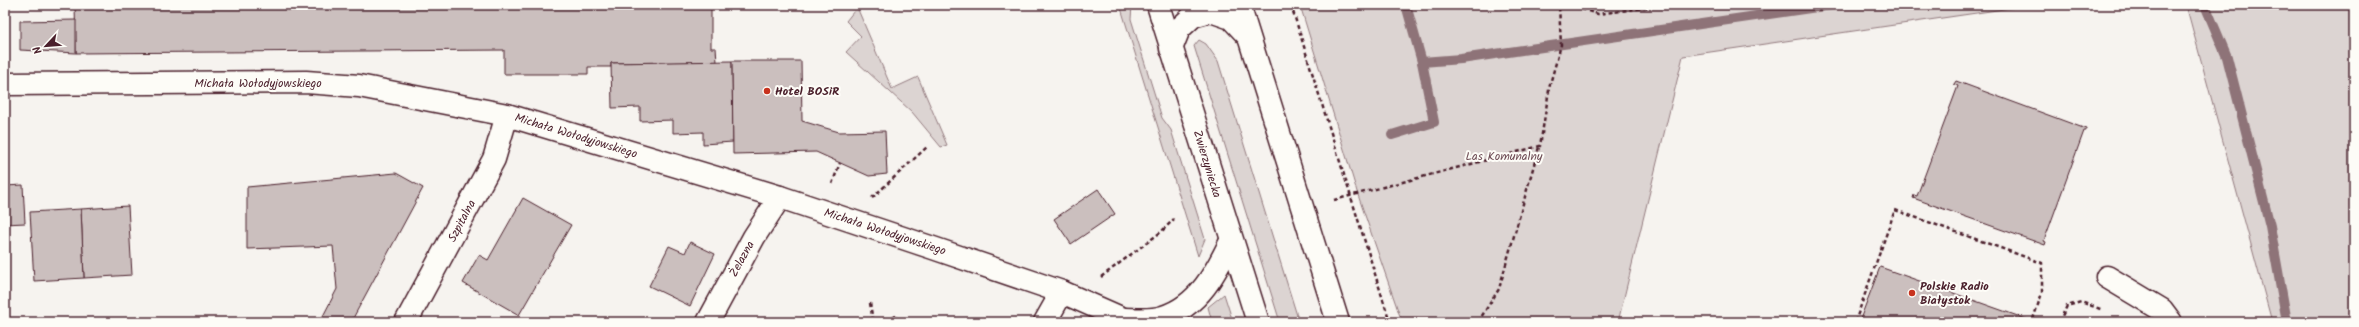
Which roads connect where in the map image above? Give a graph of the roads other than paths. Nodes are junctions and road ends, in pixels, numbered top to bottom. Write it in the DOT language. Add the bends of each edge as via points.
graph roads {
  1 [pos="1158,5"];
  2 [pos="1239,5"];
  3 [pos="1249,37"];
  4 [pos="1172,49"];
  5 [pos="5,84"];
  6 [pos="507,115"];
  7 [pos="780,197"];
  8 [pos="1231,241"];
  9 [pos="2106,278"];
  10 [pos="1062,292"];
  11 [pos="1126,320"];
  12 [pos="406,322"];
  13 [pos="708,322"];
  14 [pos="1044,322"];
  15 [pos="1258,322"];
  16 [pos="1338,322"];
  17 [pos="2171,322"];
  1 -- 4 [label="street, Zwierzyniecka"];
  2 -- 3 [label="street"];
  3 -- 4 [label="street" via="1231,18 1211,11 1193,16 1179,29"];
  3 -- 16 [label="street"];
  4 -- 8 [label="street, Zwierzyniecka"];
  5 -- 6 [label="street, Michała Wołodyjowskiego" via="306,82 359,86"];
  6 -- 7 [label="street, Michała Wołodyjowskiego"];
  6 -- 12 [label="street, Szpitalna" via="494,159"];
  7 -- 10 [label="street, Michała Wołodyjowskiego"];
  7 -- 13 [label="street, Żelazna" via="754,237"];
  8 -- 11 [label="street, Michała Wołodyjowskiego" via="1216,272 1197,296 1183,308 1162,318"];
  8 -- 15 [label="street, Zwierzyniecka"];
  9 -- 17 [label="street" via="2162,310"];
  10 -- 11 [label="street, Michała Wołodyjowskiego"];
  10 -- 14 [label="street"];
}
